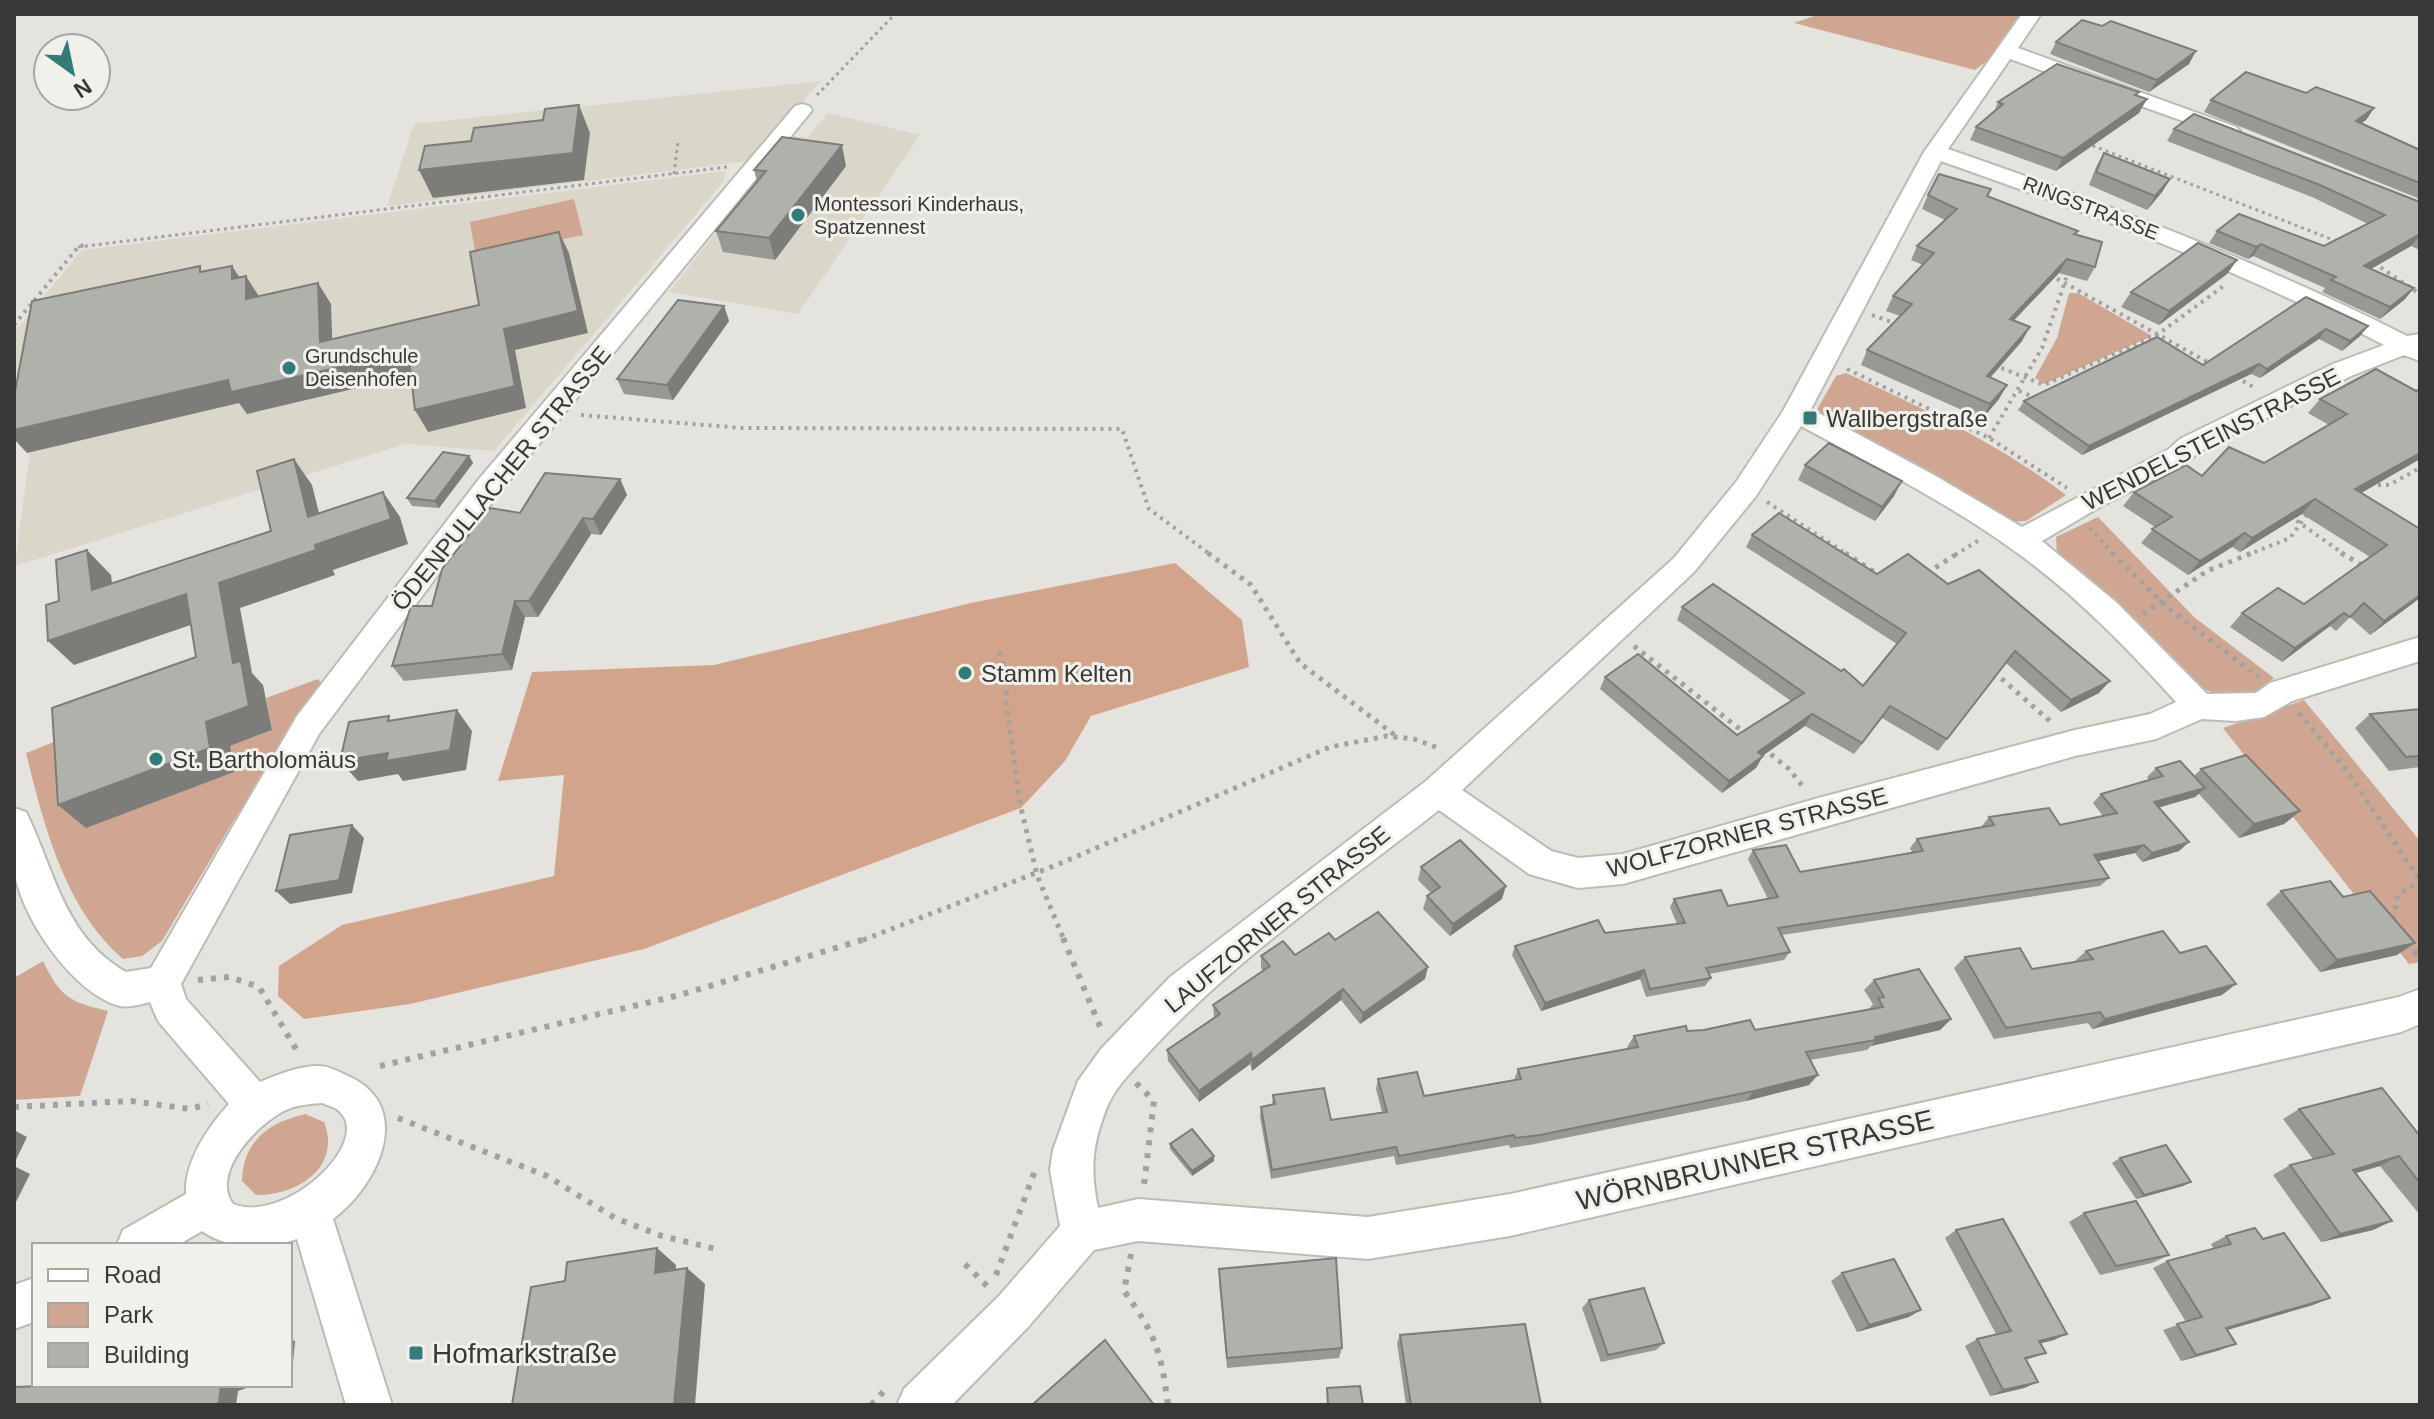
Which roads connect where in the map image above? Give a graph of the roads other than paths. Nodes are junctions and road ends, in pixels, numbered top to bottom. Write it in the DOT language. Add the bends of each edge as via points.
graph roads {
  1 [pos="2032,14"];
  2 [pos="2005,50"];
  3 [pos="802,110"];
  4 [pos="2245,138"];
  5 [pos="1935,152"];
  6 [pos="2415,346"];
  7 [pos="1796,412"];
  8 [pos="2010,534"];
  9 [pos="2420,649"];
  10 [pos="2199,706"];
  11 [pos="1438,791"];
  12 [pos="14,822"];
  13 [pos="162,983"];
  14 [pos="2420,1006"];
  15 [pos="256,1106"];
  16 [pos="209,1204"];
  17 [pos="310,1213"];
  18 [pos="1082,1232"];
  19 [pos="141,1243"];
  20 [pos="906,1394"];
  21 [pos="369,1405"];
  1 -- 2 [label="street, LAUFZORNER STRASSE"];
  2 -- 4 [label="street"];
  2 -- 5 [label="street, LAUFZORNER STRASSE"];
  3 -- 13 [label="street, ÖDENPULLACHER STRASSE" via="489,486 308,725"];
  5 -- 6 [label="street, RINGSTRASSE" via="2102,209"];
  5 -- 7 [label="street, LAUFZORNER STRASSE"];
  6 -- 8 [label="street, WENDELSTEINSTRASSE" via="2279,401 2088,501"];
  7 -- 8 [label="street"];
  7 -- 11 [label="street, LAUFZORNER STRASSE" via="1746,489 1684,565"];
  8 -- 10 [label="street" via="2125,625"];
  9 -- 10 [label="street, WOLFZORNER STRASSE" via="2281,692 2264,704"];
  10 -- 11 [label="street, WOLFZORNER STRASSE" via="2156,726 2075,743 1623,869 1578,873 1541,863"];
  11 -- 18 [label="street, LAUFZORNER STRASSE" via="1183,989 1115,1062 1092,1094 1073,1150 1070,1170"];
  12 -- 13 [label="street" via="37,883 82,964 123,990"];
  13 -- 15 [label="street" via="171,1009"];
  14 -- 18 [label="street, WÖRNBRUNNER STRASSE" via="1510,1215 1368,1238 1138,1220"];
  15 -- 16 [label="street" via="236,1123 215,1154 206,1186"];
  15 -- 17 [label="street" via="302,1085 323,1084 342,1088 365,1114 364,1143 350,1176"];
  16 -- 17 [label="street" via="231,1226 248,1230 268,1229"];
  16 -- 19 [label="street"];
  17 -- 21 [label="street"];
  18 -- 20 [label="street" via="1014,1311"];
}
